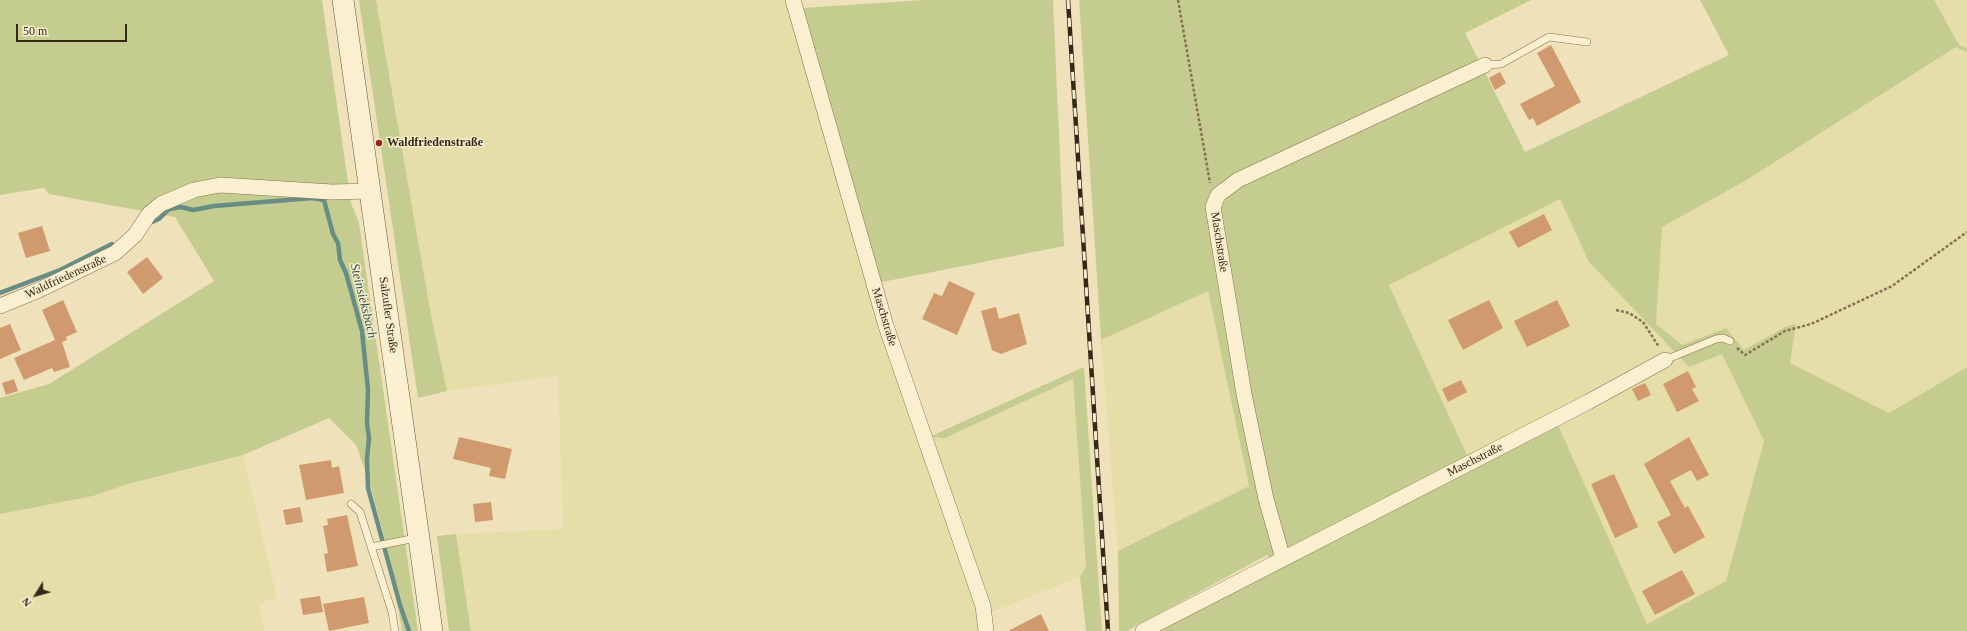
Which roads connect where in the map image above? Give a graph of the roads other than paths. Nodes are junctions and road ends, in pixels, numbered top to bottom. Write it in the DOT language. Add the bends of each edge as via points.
graph roads {
  1 [pos="343,0"];
  2 [pos="793,0"];
  3 [pos="1587,42"];
  4 [pos="1485,65"];
  5 [pos="370,191"];
  6 [pos="0,306"];
  7 [pos="1730,341"];
  8 [pos="1665,360"];
  9 [pos="351,504"];
  10 [pos="420,537"];
  11 [pos="371,547"];
  12 [pos="1283,559"];
  13 [pos="395,631"];
  14 [pos="432,631"];
  15 [pos="986,631"];
  16 [pos="1144,631"];
  1 -- 5 [label="main road, Salzufler Straße"];
  2 -- 15 [label="street, Maschstraße" via="886,326 983,606"];
  3 -- 4 [label="lane" via="1549,37 1501,64"];
  4 -- 12 [label="street, Maschstraße" via="1238,180 1218,194 1213,207 1244,394 1266,499"];
  5 -- 6 [label="street, Waldfriedenstraße" via="332,192 220,185 194,190 161,204 149,214 135,235 115,254 54,284"];
  5 -- 10 [label="main road, Salzufler Straße"];
  7 -- 8 [label="lane" via="1716,339"];
  8 -- 12 [label="street, Maschstraße"];
  9 -- 11 [label="lane" via="360,512"];
  10 -- 11 [label="lane"];
  10 -- 14 [label="main road, Salzufler Straße"];
  11 -- 13 [label="lane" via="392,612"];
  12 -- 16 [label="street, Maschstraße"];
}
